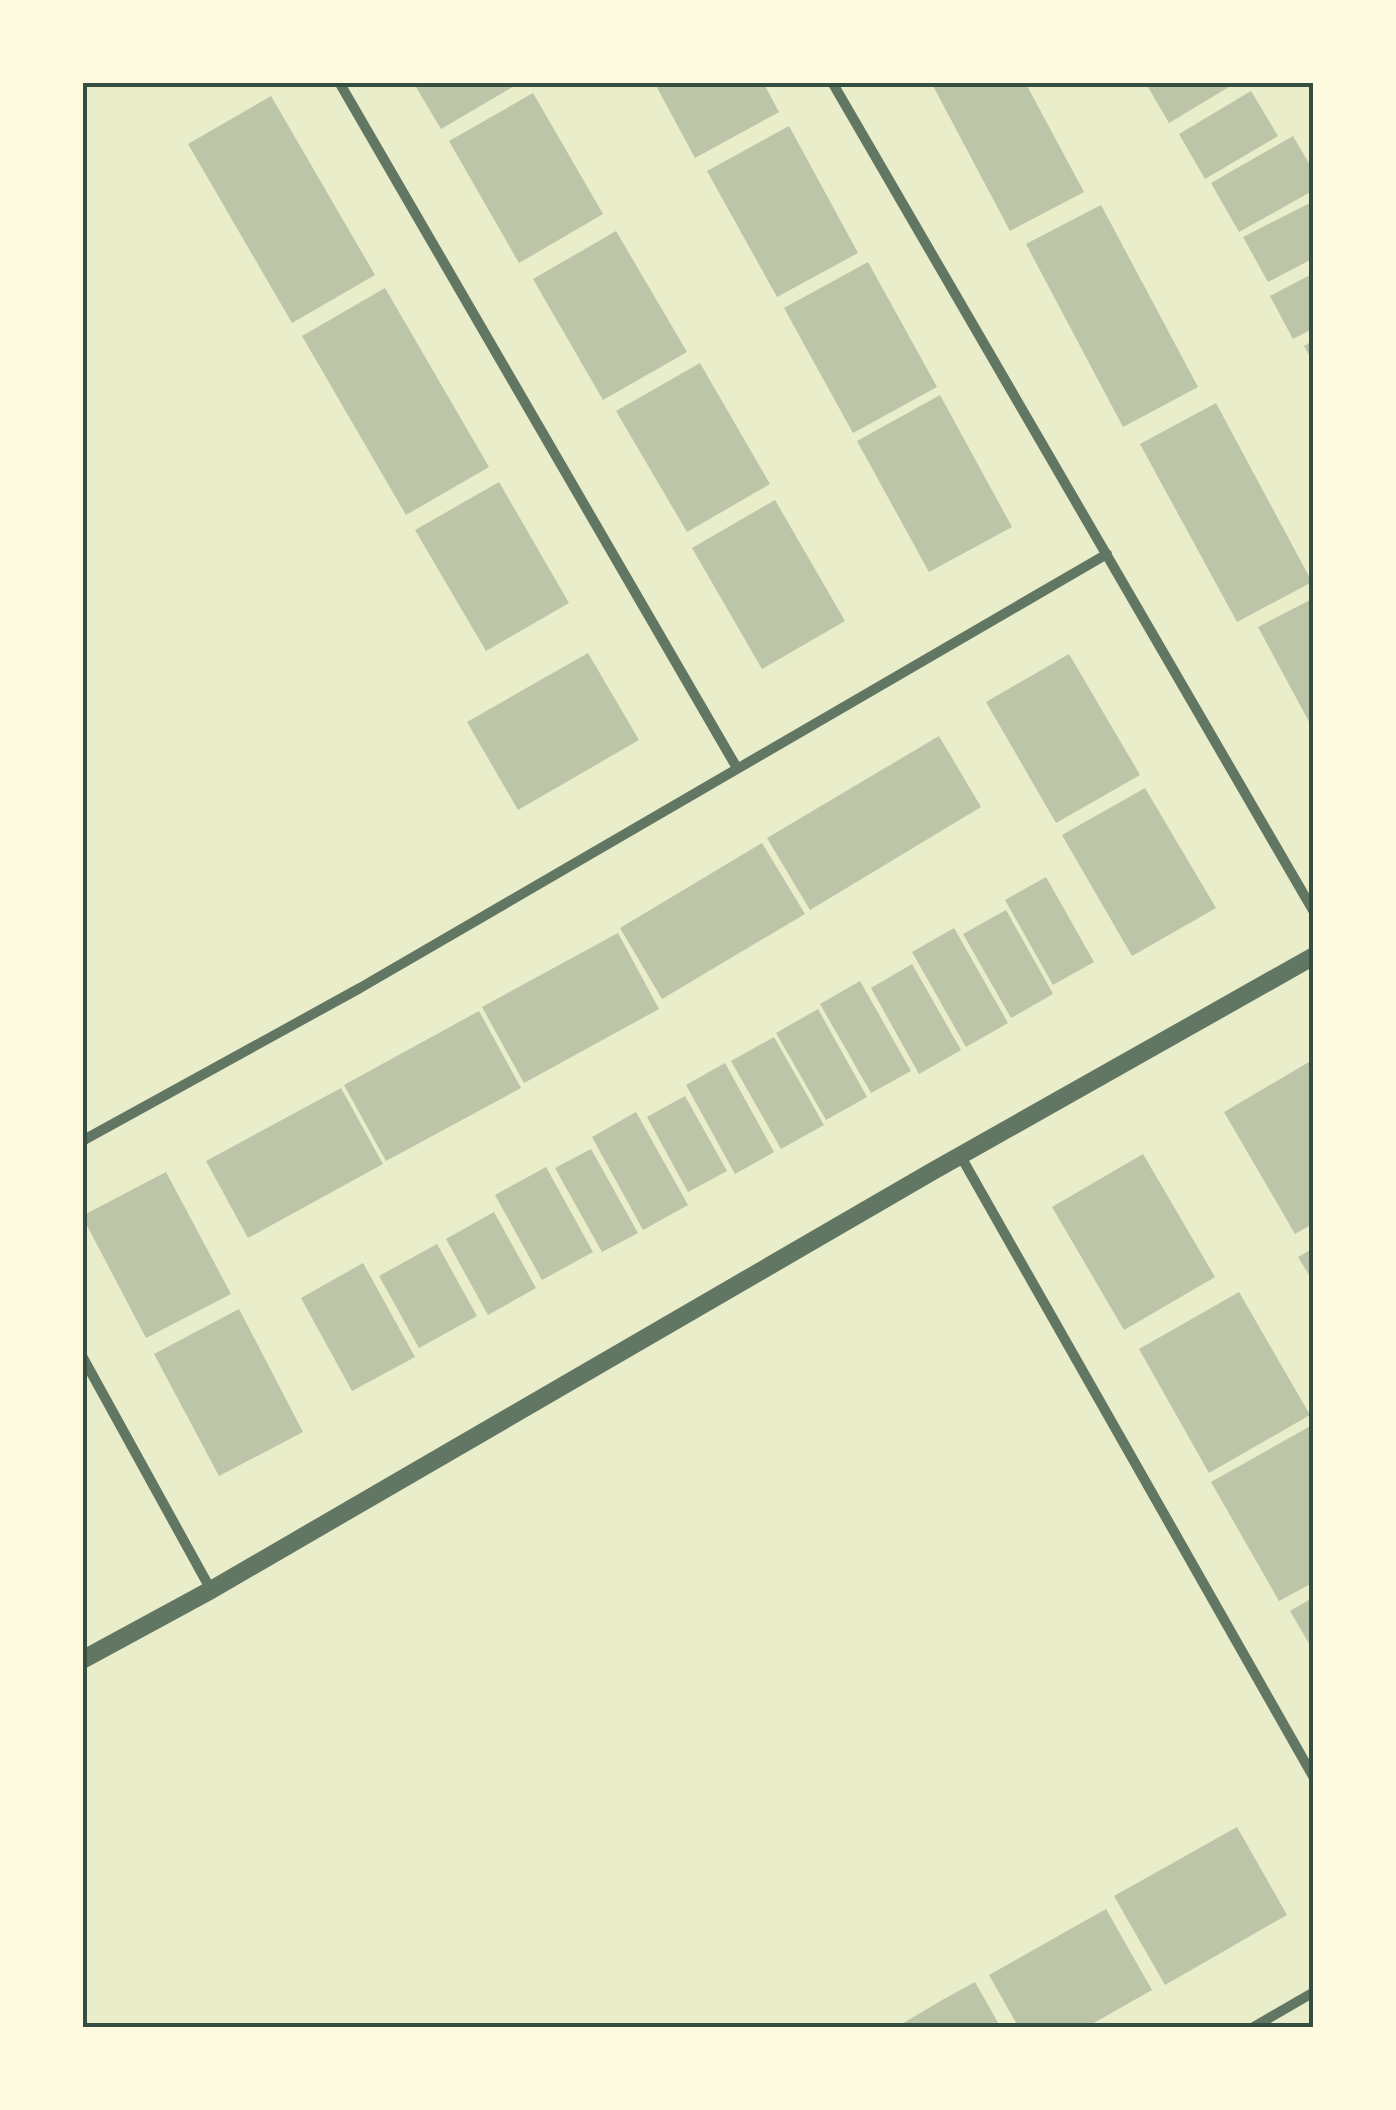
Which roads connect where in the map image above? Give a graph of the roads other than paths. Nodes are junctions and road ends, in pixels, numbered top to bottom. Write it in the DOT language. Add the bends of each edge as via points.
graph roads {
  1 [pos="338,82"];
  2 [pos="832,82"];
  3 [pos="1106,554"];
  4 [pos="737,768"];
  5 [pos="1314,912"];
  6 [pos="1314,956"];
  7 [pos="82,1141"];
  8 [pos="960,1155"];
  9 [pos="82,1356"];
  10 [pos="212,1590"];
  11 [pos="82,1660"];
  12 [pos="1314,1778"];
  13 [pos="1314,1992"];
  14 [pos="1252,2028"];
  1 -- 4 [label="street"];
  2 -- 3 [label="street"];
  3 -- 4 [label="street"];
  3 -- 5 [label="street"];
  4 -- 7 [label="street"];
  6 -- 8 [label="street"];
  8 -- 10 [label="street"];
  8 -- 12 [label="street"];
  9 -- 10 [label="street"];
  10 -- 11 [label="street"];
  13 -- 14 [label="street"];
}
